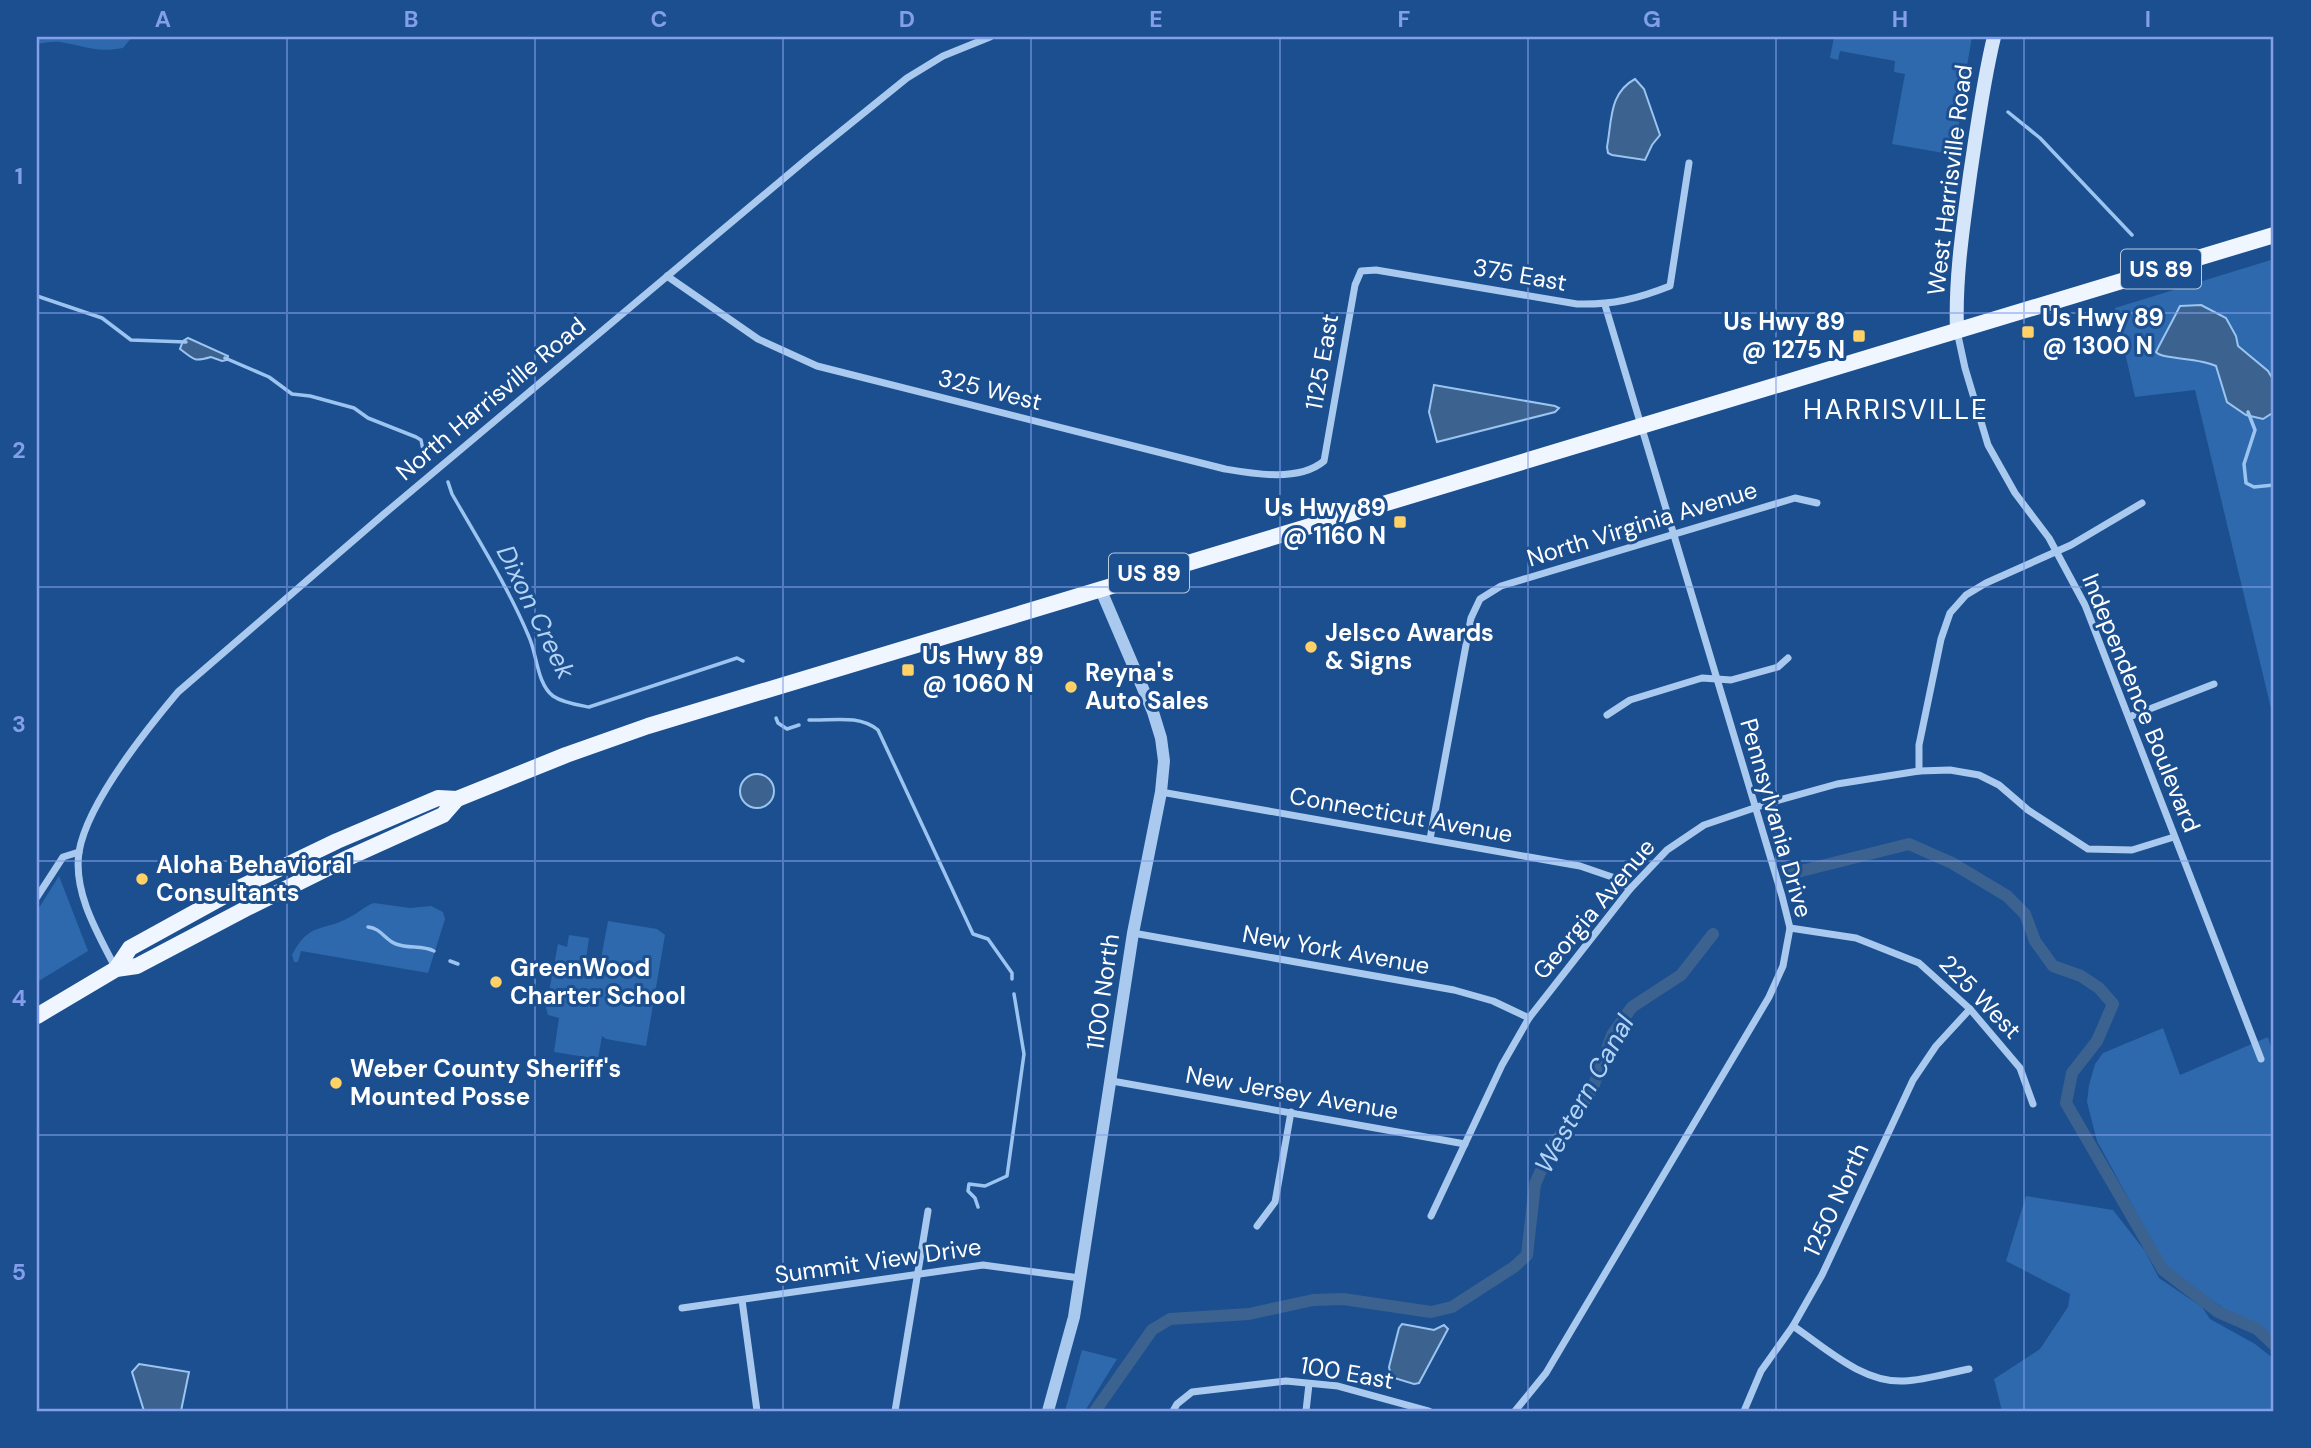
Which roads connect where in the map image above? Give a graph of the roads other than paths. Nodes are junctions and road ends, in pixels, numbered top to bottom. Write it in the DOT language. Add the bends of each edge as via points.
graph roads {
  1 [pos="990,37"];
  2 [pos="1994,37"];
  3 [pos="1689,163"];
  4 [pos="2274,235"];
  5 [pos="1361,271"];
  6 [pos="667,276"];
  7 [pos="1605,305"];
  8 [pos="1957,330"];
  9 [pos="1640,425"];
  10 [pos="1324,461"];
  11 [pos="1817,503"];
  12 [pos="2142,503"];
  13 [pos="1673,534"];
  14 [pos="2057,552"];
  15 [pos="1100,588"];
  16 [pos="1788,658"];
  17 [pos="1717,679"];
  18 [pos="2214,684"];
  19 [pos="1607,715"];
  20 [pos="2129,717"];
  21 [pos="1919,771"];
  22 [pos="1161,792"];
  23 [pos="1755,807"];
  24 [pos="2175,837"];
  25 [pos="1430,839"];
  26 [pos="79,852"];
  27 [pos="1630,889"];
  28 [pos="37,897"];
  29 [pos="1790,928"];
  30 [pos="1133,933"];
  31 [pos="116,969"];
  32 [pos="1970,1009"];
  33 [pos="37,1016"];
  34 [pos="1530,1017"];
  35 [pos="2261,1059"];
  36 [pos="1112,1081"];
  37 [pos="2033,1104"];
  38 [pos="1291,1112"];
  39 [pos="1465,1144"];
  40 [pos="928,1211"];
  41 [pos="1431,1216"];
  42 [pos="1257,1226"];
  43 [pos="917,1273"];
  44 [pos="1080,1278"];
  45 [pos="742,1300"];
  46 [pos="682,1308"];
  47 [pos="1793,1326"];
  48 [pos="1969,1368"];
  49 [pos="1309,1384"];
  50 [pos="1175,1408"];
  51 [pos="757,1411"];
  52 [pos="895,1411"];
  53 [pos="1048,1411"];
  54 [pos="1306,1411"];
  55 [pos="1429,1411"];
  56 [pos="1515,1411"];
  57 [pos="1744,1411"];
  1 -- 6 [label="street, North Harrisville Road" via="943,56 907,78"];
  2 -- 8 [label="main road, West Harrisville Road" via="1962,234"];
  3 -- 7 [label="street, 375 East" via="1670,286"];
  4 -- 8 [label="main road, US 89"];
  5 -- 7 [label="street, 375 East" via="1549,301"];
  5 -- 10 [label="street, 1125 East"];
  6 -- 10 [label="street, 325 West" via="758,339 817,366 1225,469 1288,473"];
  6 -- 26 [label="street, North Harrisville Road" via="178,692 98,801"];
  7 -- 9 [label="street, Pennsylvania Drive"];
  8 -- 9 [label="main road, US 89"];
  8 -- 14 [label="street, Independence Boulevard" via="1988,445"];
  9 -- 13 [label="street, Pennsylvania Drive"];
  9 -- 15 [label="main road, US 89"];
  11 -- 13 [label="street, North Virginia Avenue" via="1795,498"];
  12 -- 14 [label="street"];
  13 -- 17 [label="street, Pennsylvania Drive"];
  13 -- 25 [label="street, North Virginia Avenue" via="1502,586 1480,599 1471,618"];
  14 -- 20 [label="street, Independence Boulevard" via="2085,605"];
  14 -- 21 [label="street" via="1986,583 1966,595 1950,613 1919,745"];
  15 -- 22 [label="street, 1100 North" via="1161,738"];
  15 -- 31 [label="main road, US 89" via="648,726 457,799 438,797 239,888 130,948"];
  16 -- 17 [label="street" via="1778,667 1731,680"];
  17 -- 19 [label="street" via="1702,678 1630,700"];
  17 -- 23 [label="street, Pennsylvania Drive"];
  18 -- 20 [label="street"];
  20 -- 24 [label="street, Independence Boulevard"];
  21 -- 23 [label="street, Georgia Avenue" via="1837,784"];
  21 -- 24 [label="street, Georgia Avenue" via="1979,775 2088,849 2132,850"];
  22 -- 25 [label="street, Connecticut Avenue"];
  22 -- 30 [label="street, 1100 North"];
  23 -- 27 [label="street, Georgia Avenue" via="1704,825 1667,850"];
  23 -- 29 [label="street, Pennsylvania Drive"];
  24 -- 35 [label="street, Independence Boulevard"];
  25 -- 27 [label="street, Connecticut Avenue" via="1596,870"];
  26 -- 28 [label="street" via="63,858"];
  26 -- 31 [label="street, North Harrisville Road" via="86,908"];
  27 -- 34 [label="street, Georgia Avenue"];
  29 -- 32 [label="street, 225 West" via="1856,938 1919,963"];
  29 -- 56 [label="street, Pennsylvania Drive" via="1783,966 1769,997 1546,1373"];
  30 -- 34 [label="street, New York Avenue" via="1454,990"];
  30 -- 36 [label="street, 1100 North"];
  31 -- 33 [label="main road, US 89"];
  32 -- 37 [label="street, 225 West" via="2020,1068"];
  32 -- 47 [label="street, 1250 North" via="1913,1080 1822,1275"];
  34 -- 39 [label="street, Georgia Avenue"];
  36 -- 38 [label="street, New Jersey Avenue"];
  36 -- 44 [label="street, 1100 North"];
  38 -- 39 [label="street, New Jersey Avenue"];
  38 -- 42 [label="street" via="1275,1202"];
  39 -- 41 [label="street, Georgia Avenue"];
  40 -- 43 [label="street"];
  43 -- 44 [label="street, Summit View Drive" via="999,1265"];
  43 -- 45 [label="street, Summit View Drive"];
  43 -- 52 [label="street"];
  44 -- 53 [label="street, 1100 North"];
  45 -- 46 [label="street, Summit View Drive"];
  45 -- 51 [label="street"];
  47 -- 48 [label="street" via="1857,1369 1880,1378 1904,1381"];
  47 -- 57 [label="street, 1250 North" via="1761,1371"];
  49 -- 50 [label="street, 100 East" via="1286,1381 1192,1392"];
  49 -- 54 [label="street"];
  49 -- 55 [label="street, 100 East" via="1338,1386"];
}
